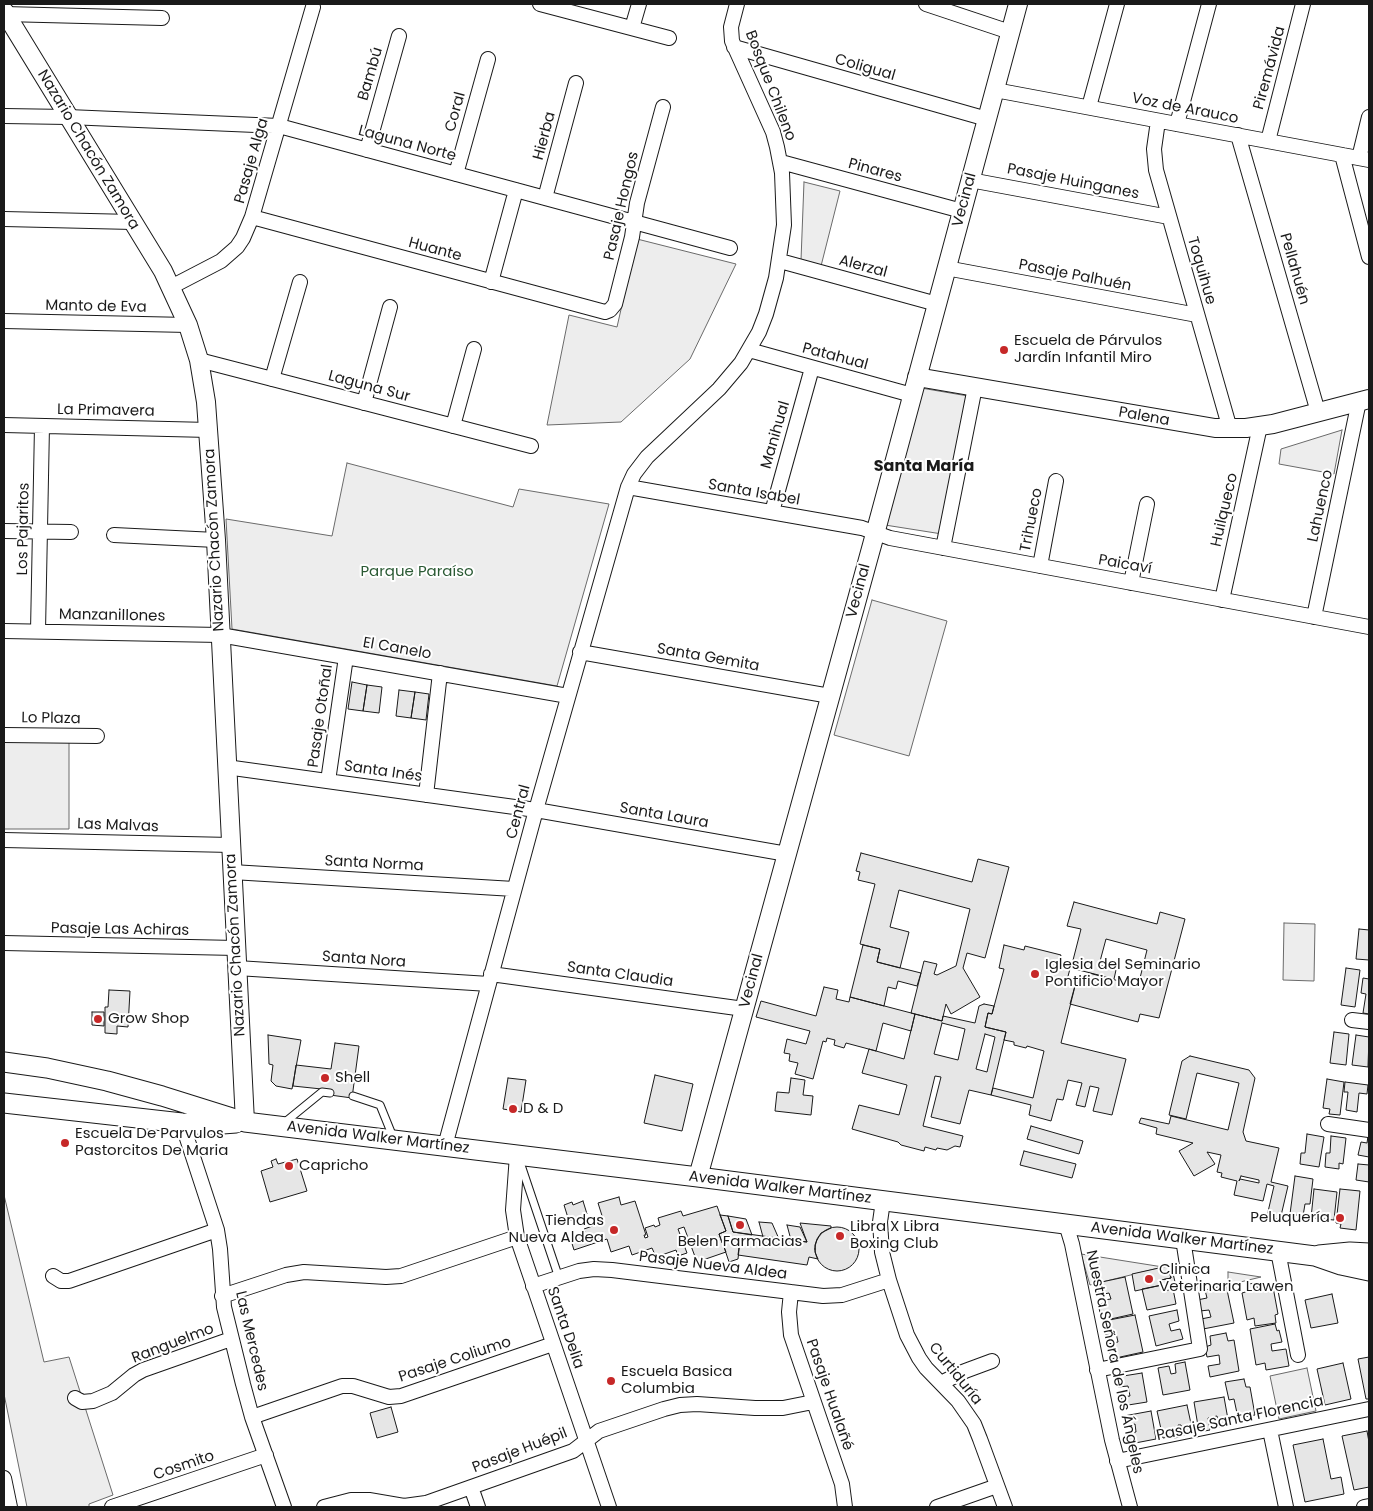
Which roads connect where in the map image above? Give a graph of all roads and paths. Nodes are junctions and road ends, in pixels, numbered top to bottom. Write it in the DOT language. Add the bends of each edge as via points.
graph roads {
  1 [pos="639,4"];
  2 [pos="737,4"];
  3 [pos="926,4"];
  4 [pos="1018,4"];
  5 [pos="1117,4"];
  6 [pos="1210,4"];
  7 [pos="1304,4"];
  8 [pos="549,5"];
  9 [pos="313,7"];
  10 [pos="4,13"];
  11 [pos="162,18"];
  12 [pos="632,28"];
  13 [pos="1010,32"];
  14 [pos="399,36"];
  15 [pos="669,38"];
  16 [pos="734,47"];
  17 [pos="488,59"];
  18 [pos="576,83"];
  19 [pos="995,90"];
  20 [pos="663,107"];
  21 [pos="1089,108"];
  22 [pos="4,116"];
  23 [pos="68,117"];
  24 [pos="1369,117"];
  25 [pos="987,119"];
  26 [pos="1158,120"];
  27 [pos="1177,124"];
  28 [pos="279,126"];
  29 [pos="1238,135"];
  30 [pos="1268,141"];
  31 [pos="367,150"];
  32 [pos="1342,155"];
  33 [pos="1364,159"];
  34 [pos="780,162"];
  35 [pos="456,174"];
  36 [pos="970,180"];
  37 [pos="516,190"];
  38 [pos="544,198"];
  39 [pos="962,211"];
  40 [pos="252,217"];
  41 [pos="1169,217"];
  42 [pos="4,219"];
  43 [pos="132,222"];
  44 [pos="634,222"];
  45 [pos="730,248"];
  46 [pos="1369,257"];
  47 [pos="780,261"];
  48 [pos="946,268"];
  49 [pos="300,282"];
  50 [pos="491,282"];
  51 [pos="171,287"];
  52 [pos="937,304"];
  53 [pos="390,307"];
  54 [pos="610,310"];
  55 [pos="1197,315"];
  56 [pos="4,321"];
  57 [pos="188,326"];
  58 [pos="474,349"];
  59 [pos="749,350"];
  60 [pos="199,360"];
  61 [pos="812,368"];
  62 [pos="917,377"];
  63 [pos="272,379"];
  64 [pos="974,387"];
  65 [pos="912,395"];
  66 [pos="1364,400"];
  67 [pos="364,403"];
  68 [pos="1318,412"];
  69 [pos="4,425"];
  70 [pos="42,426"];
  71 [pos="453,426"];
  72 [pos="1260,426"];
  73 [pos="1230,429"];
  74 [pos="208,430"];
  75 [pos="531,446"];
  76 [pos="1056,481"];
  77 [pos="628,487"];
  78 [pos="1147,504"];
  79 [pos="772,512"];
  80 [pos="4,531"];
  81 [pos="40,531"];
  82 [pos="71,532"];
  83 [pos="875,533"];
  84 [pos="114,535"];
  85 [pos="216,540"];
  86 [pos="943,548"];
  87 [pos="1040,566"];
  88 [pos="1131,583"];
  89 [pos="1222,600"];
  90 [pos="1314,617"];
  91 [pos="1369,628"];
  92 [pos="4,631"];
  93 [pos="38,632"];
  94 [pos="220,634"];
  95 [pos="580,652"];
  96 [pos="346,657"];
  97 [pos="440,673"];
  98 [pos="568,696"];
  99 [pos="830,696"];
  100 [pos="4,735"];
  101 [pos="97,736"];
  102 [pos="226,767"];
  103 [pos="328,781"];
  104 [pos="426,794"];
  105 [pos="536,810"];
  106 [pos="4,840"];
  107 [pos="230,846"];
  108 [pos="787,854"];
  109 [pos="232,872"];
  110 [pos="514,889"];
  111 [pos="4,943"];
  112 [pos="236,948"];
  113 [pos="237,968"];
  114 [pos="490,979"];
  115 [pos="744,1009"];
  116 [pos="1352,1020"];
  117 [pos="1369,1022"];
  118 [pos="4,1062"];
  119 [pos="330,1093"];
  120 [pos="353,1096"];
  121 [pos="4,1103"];
  122 [pos="245,1122"];
  123 [pos="182,1123"];
  124 [pos="1328,1124"];
  125 [pos="280,1126"];
  126 [pos="1369,1130"];
  127 [pos="394,1140"];
  128 [pos="445,1146"];
  129 [pos="518,1155"];
  130 [pos="698,1177"];
  131 [pos="883,1201"];
  132 [pos="1066,1224"];
  133 [pos="217,1230"];
  134 [pos="518,1237"];
  135 [pos="1183,1239"];
  136 [pos="1278,1251"];
  137 [pos="1369,1253"];
  138 [pos="1315,1256"];
  139 [pos="1369,1271"];
  140 [pos="53,1276"];
  141 [pos="559,1278"];
  142 [pos="889,1280"];
  143 [pos="533,1286"];
  144 [pos="791,1292"];
  145 [pos="222,1296"];
  146 [pos="231,1339"];
  147 [pos="553,1344"];
  148 [pos="1298,1355"];
  149 [pos="992,1360"];
  150 [pos="1097,1370"];
  151 [pos="941,1383"];
  152 [pos="75,1398"];
  153 [pos="813,1402"];
  154 [pos="1369,1409"];
  155 [pos="252,1416"];
  156 [pos="1270,1430"];
  157 [pos="586,1441"];
  158 [pos="266,1455"];
  159 [pos="1117,1461"];
  160 [pos="4,1478"];
  161 [pos="997,1486"];
  162 [pos="471,1487"];
  163 [pos="1369,1506"];
  164 [pos="10,1507"];
  165 [pos="112,1507"];
  166 [pos="284,1507"];
  167 [pos="324,1507"];
  168 [pos="478,1507"];
  169 [pos="609,1507"];
  170 [pos="846,1507"];
  171 [pos="937,1507"];
  172 [pos="1005,1507"];
  173 [pos="1130,1507"];
  174 [pos="1286,1507"];
  175 [pos="1364,1507"];
  1 -- 12 [label="street"];
  2 -- 16 [label="street, Bosque Chileno" via="731,27"];
  3 -- 13 [label="street"];
  4 -- 13 [label="street, Vecinal"];
  5 -- 21 [label="street"];
  6 -- 27 [label="street"];
  7 -- 30 [label="street, Piremávida"];
  8 -- 12 [label="street"];
  9 -- 28 [label="street, Pasaje Alga"];
  10 -- 11 [label="street"];
  10 -- 23 [label="street, Nazario Chacón Zamora"];
  12 -- 15 [label="street"];
  13 -- 19 [label="street, Vecinal"];
  14 -- 31 [label="street, Bambú"];
  16 -- 25 [label="street, Coligual"];
  16 -- 34 [label="street, Bosque Chileno" via="773,132"];
  17 -- 35 [label="street, Coral"];
  18 -- 38 [label="street, Hierba"];
  19 -- 21 [label="street, Voz de Arauco"];
  19 -- 25 [label="street, Vecinal"];
  20 -- 44 [label="street, Pasaje Hongos"];
  21 -- 26 [label="street, Voz de Arauco"];
  22 -- 23 [label="street, Laguna Norte"];
  23 -- 28 [label="street, Laguna Norte"];
  23 -- 43 [label="street, Nazario Chacón Zamora"];
  24 -- 33 [label="street"];
  25 -- 36 [label="street, Vecinal"];
  26 -- 27 [label="street, Voz de Arauco"];
  26 -- 41 [label="street, Toquihue" via="1154,158"];
  27 -- 29 [label="street, Voz de Arauco"];
  28 -- 31 [label="street, Laguna Norte"];
  28 -- 40 [label="street, Pasaje Alga"];
  29 -- 30 [label="street, Voz de Arauco"];
  29 -- 68 [label="street, Pellahuén"];
  30 -- 32 [label="street, Voz de Arauco"];
  31 -- 35 [label="street, Laguna Norte"];
  32 -- 33 [label="street, Voz de Arauco"];
  32 -- 46 [label="street"];
  34 -- 39 [label="street, Pinares"];
  34 -- 47 [label="street, Bosque Chileno" via="784,224"];
  35 -- 37 [label="street, Laguna Norte"];
  36 -- 39 [label="street, Vecinal"];
  36 -- 41 [label="street, Pasaje Huinganes"];
  37 -- 38 [label="street, Laguna Norte"];
  37 -- 50 [label="street"];
  38 -- 44 [label="street, Laguna Norte"];
  39 -- 48 [label="street, Vecinal"];
  40 -- 50 [label="street, Huante"];
  40 -- 51 [label="street, Pasaje Alga" via="243,238 229,255"];
  41 -- 55 [label="street, Toquihue"];
  42 -- 43 [label="street"];
  43 -- 51 [label="street, Nazario Chacón Zamora"];
  44 -- 45 [label="street, Laguna Norte"];
  44 -- 54 [label="street, Pasaje Hongos"];
  47 -- 52 [label="street, Alerzal"];
  47 -- 59 [label="street, Bosque Chileno" via="766,314"];
  48 -- 52 [label="street, Vecinal"];
  48 -- 55 [label="street, Pasaje Palhuén"];
  49 -- 63 [label="street"];
  50 -- 54 [label="street, Huante" via="601,311"];
  51 -- 57 [label="street, Nazario Chacón Zamora"];
  52 -- 62 [label="street, Vecinal"];
  53 -- 67 [label="street"];
  55 -- 73 [label="street, Toquihue"];
  56 -- 57 [label="street, Manto de Eva"];
  57 -- 60 [label="street, Nazario Chacón Zamora"];
  58 -- 71 [label="street"];
  59 -- 61 [label="street, Patahual"];
  59 -- 77 [label="street, Bosque Chileno" via="720,389 646,457"];
  60 -- 63 [label="street, Laguna Sur"];
  60 -- 74 [label="street, Nazario Chacón Zamora"];
  61 -- 65 [label="street, Patahual"];
  61 -- 79 [label="street, Manihual"];
  62 -- 64 [label="street, Palena"];
  62 -- 65 [label="street, Vecinal"];
  63 -- 67 [label="street, Laguna Sur"];
  64 -- 73 [label="street, Palena"];
  64 -- 86 [label="street"];
  65 -- 83 [label="street, Vecinal"];
  66 -- 68 [label="street, Palena"];
  66 -- 90 [label="street, Lahuenco"];
  67 -- 71 [label="street, Laguna Sur"];
  68 -- 72 [label="street, Palena"];
  69 -- 70 [label="street, La Primavera"];
  70 -- 74 [label="street, La Primavera"];
  70 -- 81 [label="street, Los Pajaritos"];
  71 -- 75 [label="street, Laguna Sur"];
  72 -- 73 [label="street, Palena"];
  72 -- 89 [label="street, Huilqueco"];
  74 -- 85 [label="street, Nazario Chacón Zamora"];
  76 -- 87 [label="street, Trihueco"];
  77 -- 79 [label="street, Santa Isabel"];
  77 -- 95 [label="street, Central"];
  78 -- 88 [label="street"];
  79 -- 83 [label="street, Santa Isabel"];
  80 -- 81 [label="street"];
  81 -- 82 [label="street"];
  81 -- 93 [label="street, Los Pajaritos"];
  83 -- 86 [label="street, Paicaví"];
  83 -- 99 [label="street, Vecinal"];
  84 -- 85 [label="street"];
  85 -- 94 [label="street, Nazario Chacón Zamora"];
  86 -- 87 [label="street, Paicaví"];
  87 -- 88 [label="street, Paicaví"];
  88 -- 89 [label="street, Paicaví"];
  89 -- 90 [label="street, Paicaví"];
  90 -- 91 [label="street, Paicaví"];
  92 -- 93 [label="street, Manzanillones"];
  93 -- 94 [label="street, Manzanillones"];
  94 -- 96 [label="street, El Canelo"];
  94 -- 102 [label="street, Nazario Chacón Zamora"];
  95 -- 98 [label="street, Central"];
  95 -- 99 [label="street, Santa Gemita"];
  96 -- 97 [label="street, El Canelo"];
  96 -- 103 [label="street, Pasaje Otoñal"];
  97 -- 98 [label="street, El Canelo"];
  97 -- 104 [label="street"];
  98 -- 105 [label="street, Central"];
  99 -- 108 [label="street, Vecinal"];
  100 -- 101 [label="street, Lo Plaza"];
  102 -- 103 [label="street, Santa Inés"];
  102 -- 107 [label="street, Nazario Chacón Zamora"];
  103 -- 104 [label="street, Santa Inés"];
  104 -- 105 [label="street, Santa Inés"];
  105 -- 108 [label="street, Santa Laura"];
  105 -- 110 [label="street, Central"];
  106 -- 107 [label="street, Las Malvas"];
  107 -- 109 [label="street, Nazario Chacón Zamora"];
  108 -- 115 [label="street, Vecinal"];
  109 -- 110 [label="street, Santa Norma"];
  109 -- 112 [label="street, Nazario Chacón Zamora"];
  110 -- 114 [label="street, Central"];
  111 -- 112 [label="street, Pasaje Las Achiras"];
  112 -- 113 [label="street, Nazario Chacón Zamora"];
  113 -- 114 [label="street, Santa Nora"];
  113 -- 122 [label="street, Nazario Chacón Zamora"];
  114 -- 115 [label="street, Santa Claudia"];
  114 -- 128 [label="street, Central"];
  115 -- 130 [label="street, Vecinal"];
  116 -- 117 [label="street"];
  118 -- 122 [label="main road, Avenida Walker Martínez" via="107,1081"];
  119 -- 125 [label="lane" via="322,1092"];
  120 -- 127 [label="lane" via="380,1105"];
  121 -- 123 [label="main road, Avenida Walker Martínez"];
  122 -- 123 [label="main road, Avenida Walker Martínez"];
  122 -- 125 [label="main road, Avenida Walker Martínez"];
  123 -- 133 [label="street, Las Mercedes"];
  124 -- 126 [label="street"];
  125 -- 127 [label="main road, Avenida Walker Martínez"];
  127 -- 128 [label="main road, Avenida Walker Martínez"];
  128 -- 129 [label="main road, Avenida Walker Martínez"];
  129 -- 130 [label="main road, Avenida Walker Martínez"];
  129 -- 134 [label="street, Santa Delia" via="514,1210"];
  129 -- 141 [label="lane"];
  130 -- 131 [label="main road, Avenida Walker Martínez"];
  131 -- 132 [label="main road, Avenida Walker Martínez"];
  131 -- 142 [label="street, Curtiduría" via="881,1240"];
  132 -- 135 [label="main road, Avenida Walker Martínez"];
  132 -- 150 [label="street, Nuestra Señora de los Ángeles"];
  133 -- 140 [label="street" via="70,1281 61,1281"];
  133 -- 145 [label="street, Las Mercedes"];
  134 -- 143 [label="street, Santa Delia"];
  134 -- 145 [label="street" via="401,1276 304,1272"];
  135 -- 136 [label="main road, Avenida Walker Martínez"];
  135 -- 150 [label="street" via="1200,1349"];
  136 -- 138 [label="main road, Avenida Walker Martínez"];
  136 -- 148 [label="street"];
  137 -- 138 [label="main road, Avenida Walker Martínez" via="1338,1252"];
  138 -- 139 [label="main road, Avenida Walker Martínez"];
  141 -- 143 [label="street, Pasaje Nueva Aldea"];
  141 -- 144 [label="street, Pasaje Nueva Aldea" via="579,1271 603,1269"];
  142 -- 144 [label="street, Pasaje Nueva Aldea" via="842,1295"];
  142 -- 151 [label="street, Curtiduría" via="913,1348"];
  143 -- 147 [label="street, Santa Delia"];
  144 -- 153 [label="street, Pasaje Hualañé" via="791,1335"];
  145 -- 146 [label="street, Las Mercedes"];
  146 -- 152 [label="street, Ranguelmo" via="143,1370 118,1389 92,1401 82,1402"];
  146 -- 155 [label="street, Las Mercedes"];
  147 -- 155 [label="street, Pasaje Coliumo" via="407,1395 389,1397 353,1386 342,1386"];
  147 -- 157 [label="street, Santa Delia"];
  149 -- 151 [label="street"];
  150 -- 159 [label="street, Nuestra Señora de los Ángeles"];
  151 -- 161 [label="street, Curtiduría" via="974,1424"];
  153 -- 157 [label="street, Pasaje Huépil" via="769,1408 680,1405 599,1431"];
  153 -- 170 [label="street, Pasaje Hualañé" via="842,1484"];
  154 -- 156 [label="street, Pasaje Santa Florencia"];
  155 -- 158 [label="street, Las Mercedes"];
  156 -- 159 [label="street, Pasaje Santa Florencia"];
  156 -- 174 [label="street"];
  157 -- 162 [label="street, Pasaje Huépil" via="573,1451"];
  157 -- 169 [label="street, Santa Delia"];
  158 -- 165 [label="street, Cosmito"];
  158 -- 166 [label="street, Las Mercedes"];
  159 -- 173 [label="street, Nuestra Señora de los Ángeles"];
  160 -- 164 [label="street"];
  161 -- 171 [label="street"];
  161 -- 172 [label="street, Curtiduría"];
  162 -- 167 [label="street, Pasaje Huépil" via="412,1506 360,1500"];
  162 -- 168 [label="street"];
  163 -- 175 [label="street"];
}
